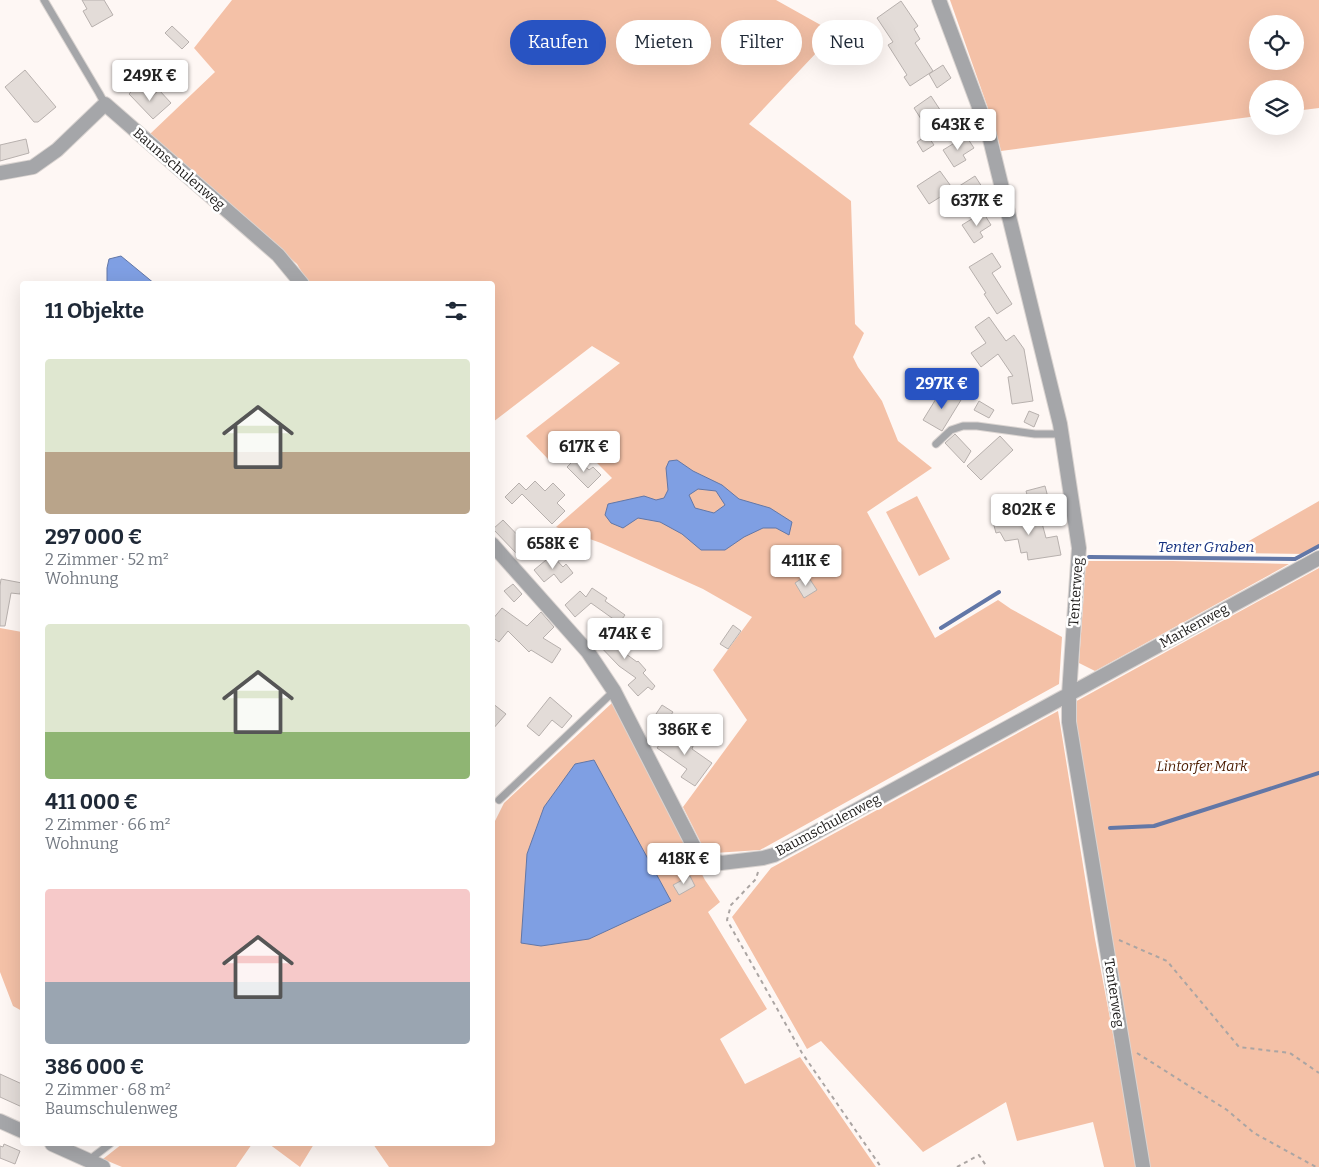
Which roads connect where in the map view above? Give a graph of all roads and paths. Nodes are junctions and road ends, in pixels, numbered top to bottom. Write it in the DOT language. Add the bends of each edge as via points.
graph roads {
  1 [pos="44,0"];
  2 [pos="939,0"];
  3 [pos="104,104"];
  4 [pos="0,173"];
  5 [pos="300,281"];
  6 [pos="1061,434"];
  7 [pos="936,444"];
  8 [pos="495,547"];
  9 [pos="1319,558"];
  10 [pos="614,691"];
  11 [pos="1069,694"];
  12 [pos="499,800"];
  13 [pos="763,858"];
  14 [pos="1105,939"];
  15 [pos="1123,1044"];
  16 [pos="1319,1073"];
  17 [pos="0,1121"];
  18 [pos="20,1130"];
  19 [pos="57,1146"];
  20 [pos="107,1146"];
  21 [pos="89,1160"];
  22 [pos="103,1167"];
  23 [pos="881,1167"];
  24 [pos="957,1167"];
  25 [pos="987,1167"];
  26 [pos="1143,1167"];
  27 [pos="1316,1167"];
  1 -- 3 [label="lane"];
  2 -- 6 [label="street, Tenterweg" via="988,131"];
  3 -- 4 [label="street" via="58,150 33,166"];
  3 -- 5 [label="street, Baumschulenweg" via="278,255"];
  6 -- 7 [label="lane" via="963,426 951,430"];
  6 -- 11 [label="street, Tenterweg" via="1079,548"];
  8 -- 10 [label="street, Baumschulenweg" via="588,652"];
  9 -- 11 [label="street, Markenweg"];
  10 -- 12 [label="lane"];
  10 -- 13 [label="street, Baumschulenweg" via="694,847 705,857 721,863"];
  11 -- 13 [label="street, Baumschulenweg" via="774,855"];
  11 -- 14 [label="street, Tenterweg" via="1068,722"];
  13 -- 23 [label="path" via="756,879 731,905 727,920 802,1053"];
  14 -- 15 [label="street, Tenterweg"];
  14 -- 16 [label="path" via="1120,940 1167,962 1239,1047 1290,1053"];
  15 -- 26 [label="street, Tenterweg"];
  15 -- 27 [label="path" via="1227,1110 1254,1134"];
  17 -- 18 [label="street"];
  19 -- 21 [label="street"];
  20 -- 21 [label="lane"];
  21 -- 22 [label="street"];
  24 -- 25 [label="path" via="979,1155"];
}
